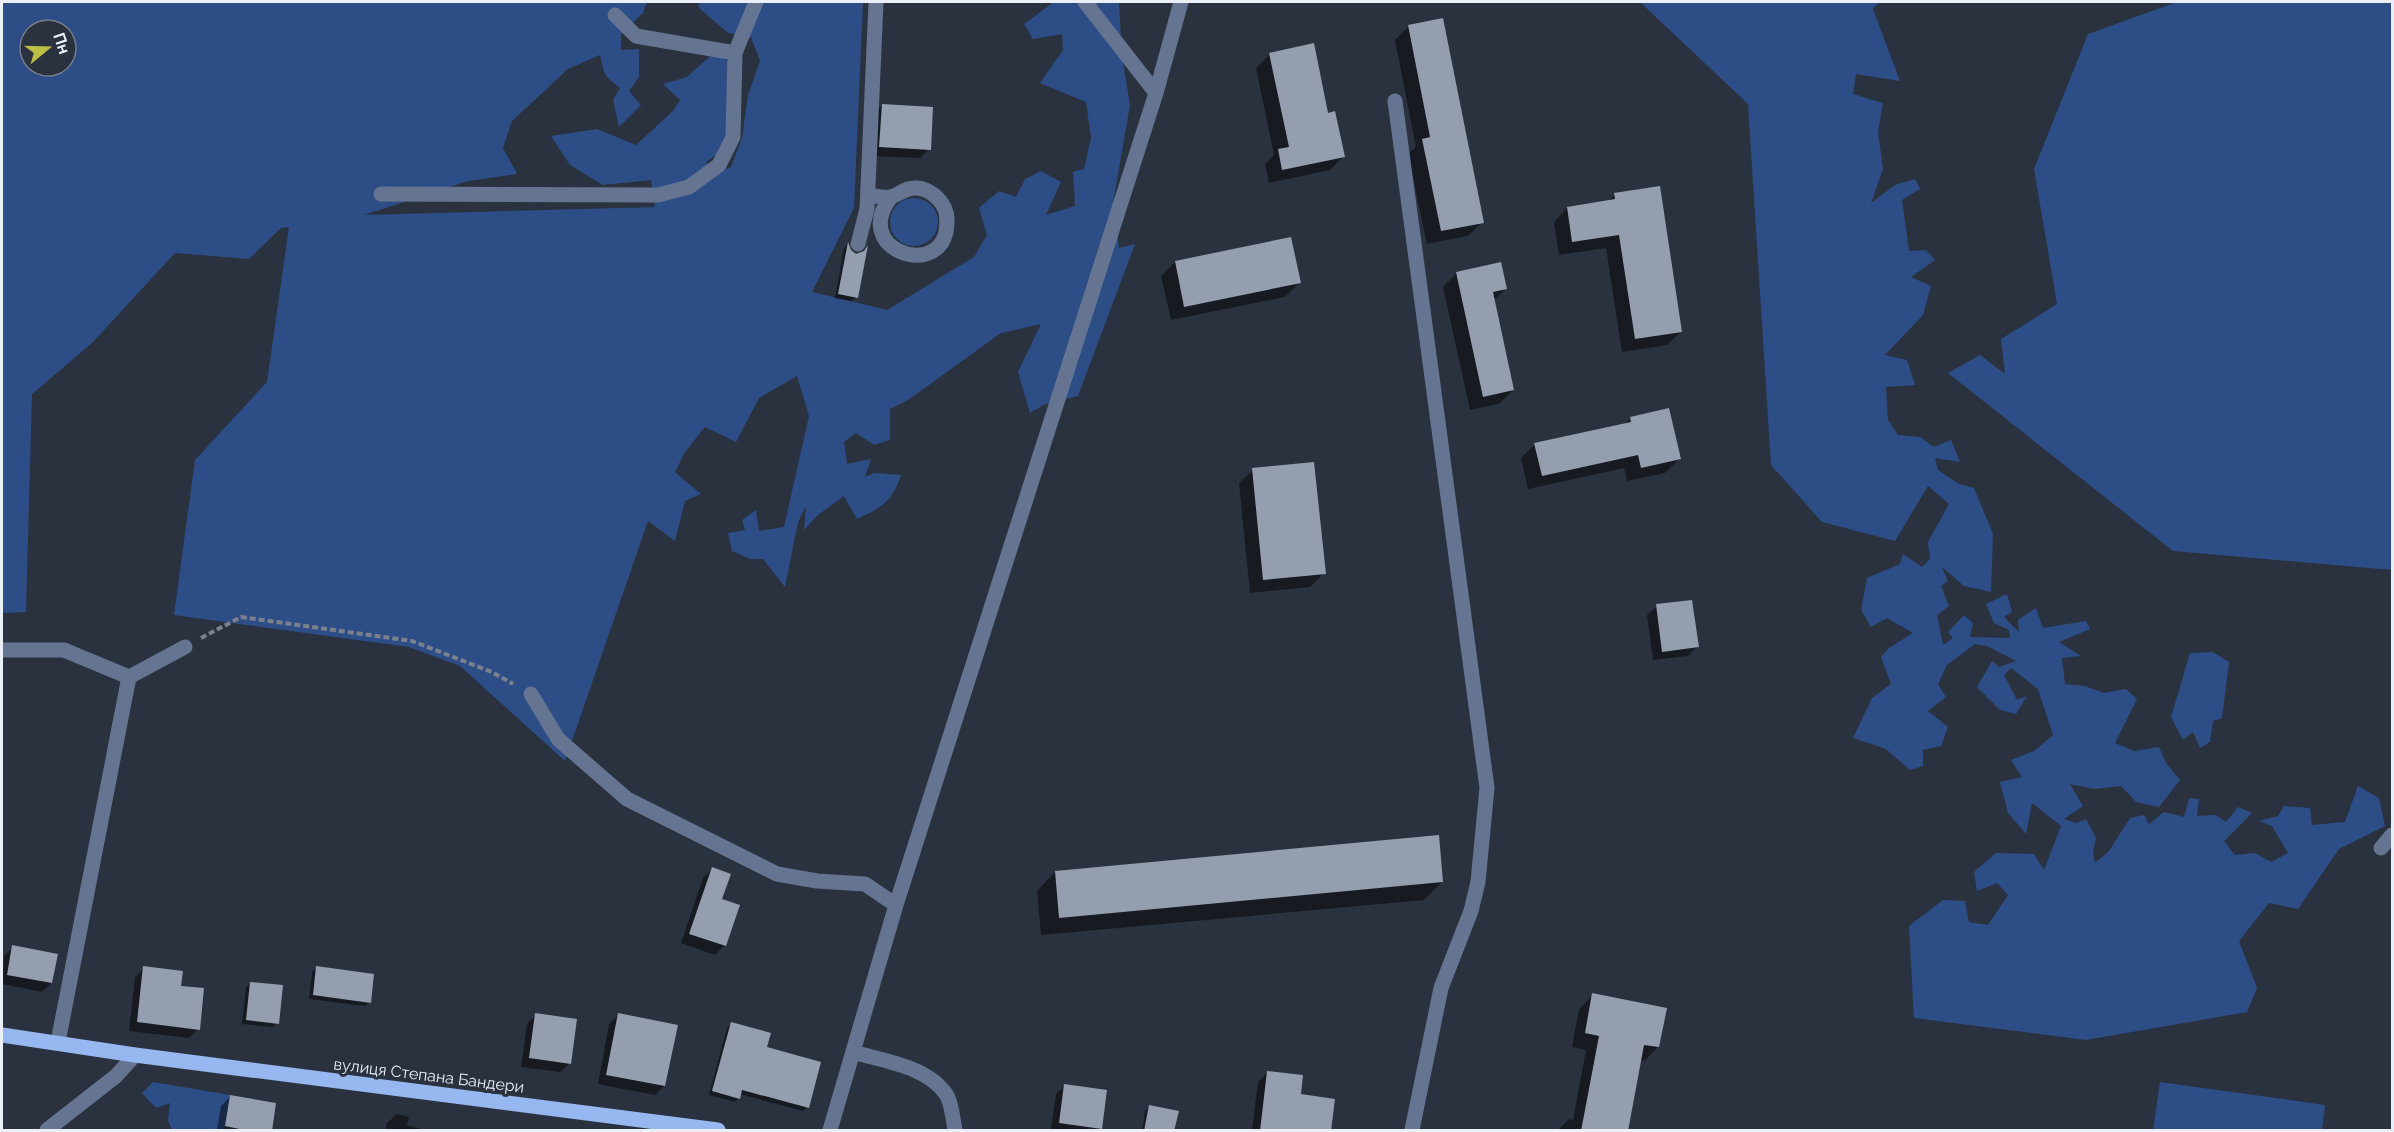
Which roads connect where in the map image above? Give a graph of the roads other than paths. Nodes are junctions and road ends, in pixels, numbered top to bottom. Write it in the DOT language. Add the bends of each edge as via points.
graph roads {
  1 [pos="756,2"];
  2 [pos="876,2"];
  3 [pos="1085,2"];
  4 [pos="1181,2"];
  5 [pos="615,15"];
  6 [pos="735,53"];
  7 [pos="1156,93"];
  8 [pos="1395,101"];
  9 [pos="381,194"];
  10 [pos="868,195"];
  11 [pos="891,196"];
  12 [pos="858,244"];
  13 [pos="185,647"];
  14 [pos="2,650"];
  15 [pos="129,677"];
  16 [pos="531,694"];
  17 [pos="2392,835"];
  18 [pos="2381,848"];
  19 [pos="896,905"];
  20 [pos="2,1035"];
  21 [pos="58,1041"];
  22 [pos="853,1052"];
  23 [pos="135,1055"];
  24 [pos="47,1131"];
  25 [pos="718,1131"];
  26 [pos="830,1131"];
  27 [pos="955,1131"];
  28 [pos="1412,1131"];
  1 -- 6 [label="street"];
  2 -- 10 [label="street"];
  3 -- 7 [label="street"];
  4 -- 7 [label="street"];
  5 -- 6 [label="street" via="636,36"];
  6 -- 9 [label="street" via="733,137 719,165 689,187 658,195"];
  7 -- 19 [label="street"];
  8 -- 28 [label="street" via="1487,788 1478,882 1471,911 1440,988"];
  10 -- 11 [label="street"];
  10 -- 12 [label="street"];
  11 -- 11 [label="street" via="915,188 929,191 939,199 946,211 947,224 936,247 912,256 889,244 880,220"];
  13 -- 15 [label="street"];
  14 -- 15 [label="street" via="64,650"];
  15 -- 21 [label="street"];
  16 -- 19 [label="street" via="558,739 627,799 777,874 865,884"];
  17 -- 18 [label="street"];
  19 -- 22 [label="street"];
  20 -- 21 [label="main road, вулиця Степана Бандери"];
  21 -- 23 [label="main road, вулиця Степана Бандери"];
  22 -- 26 [label="street"];
  22 -- 27 [label="street" via="930,1077 947,1095"];
  23 -- 24 [label="street" via="116,1076"];
  23 -- 25 [label="main road, вулиця Степана Бандери"];
}
